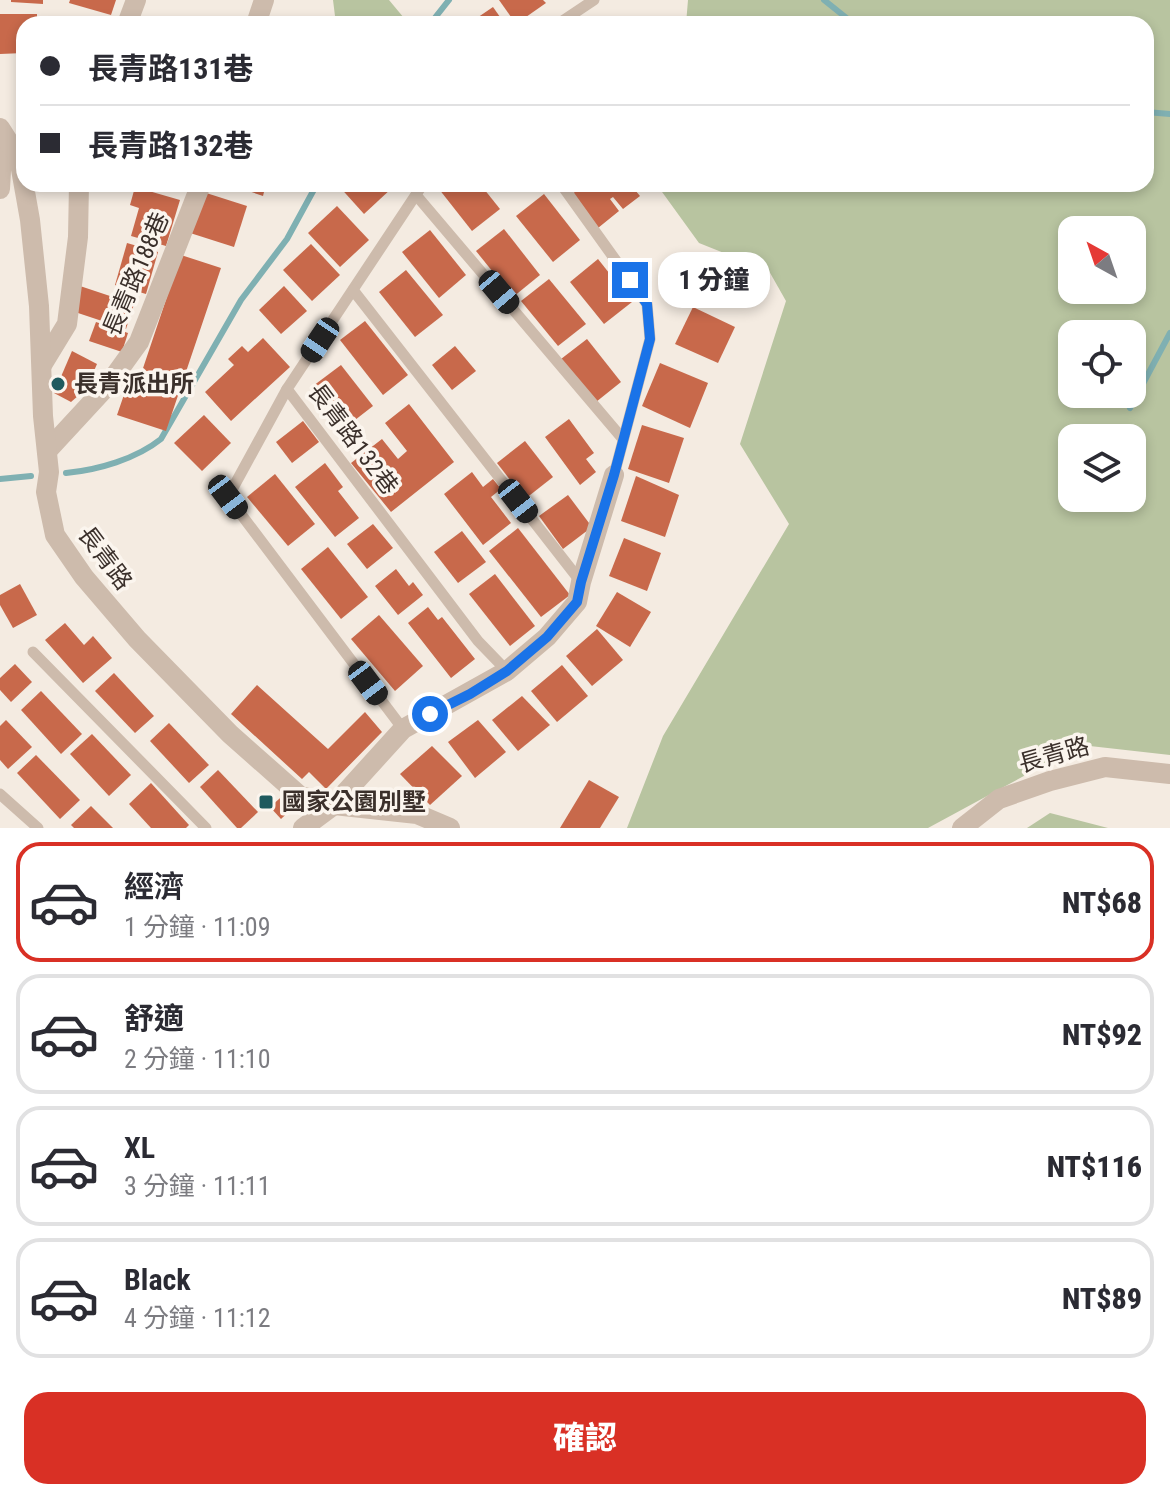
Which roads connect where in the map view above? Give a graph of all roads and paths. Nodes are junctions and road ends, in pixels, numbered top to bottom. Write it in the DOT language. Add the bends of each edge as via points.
graph roads {
  1 [pos="594,0"];
  2 [pos="570,16"];
  3 [pos="1,131"];
  4 [pos="16,154"];
  5 [pos="0,189"];
  6 [pos="25,192"];
  7 [pos="79,192"];
  8 [pos="198,192"];
  9 [pos="418,192"];
  10 [pos="422,192"];
  11 [pos="567,192"];
  12 [pos="353,290"];
  13 [pos="42,365"];
  14 [pos="287,389"];
  15 [pos="622,438"];
  16 [pos="47,451"];
  17 [pos="614,475"];
  18 [pos="581,582"];
  19 [pos="33,652"];
  20 [pos="507,671"];
  21 [pos="403,729"];
  22 [pos="1170,774"];
  23 [pos="0,794"];
  24 [pos="334,805"];
  25 [pos="38,828"];
  26 [pos="206,828"];
  27 [pos="303,828"];
  28 [pos="450,828"];
  29 [pos="962,828"];
  1 -- 2 [label="lane"];
  3 -- 4 [label="street, 長青路"];
  3 -- 5 [label="street"];
  6 -- 13 [label="street, 長青路"];
  7 -- 13 [label="street" via="67,324"];
  8 -- 16 [label="street, 長青路188巷" via="139,342 108,385"];
  9 -- 12 [label="lane, 長青路132巷"];
  10 -- 15 [label="lane"];
  11 -- 15 [label="lane" via="647,304 650,339"];
  12 -- 14 [label="lane, 長青路132巷"];
  12 -- 18 [label="lane"];
  13 -- 16 [label="street, 長青路"];
  14 -- 20 [label="lane, 長青路132巷" via="478,641"];
  14 -- 21 [label="lane" via="228,497"];
  15 -- 17 [label="lane"];
  16 -- 24 [label="street, 長青路" via="46,492 55,535 84,577 187,693 278,779 300,796"];
  17 -- 18 [label="street"];
  18 -- 20 [label="street" via="577,602"];
  19 -- 26 [label="lane"];
  20 -- 21 [label="street"];
  21 -- 24 [label="street"];
  22 -- 29 [label="street, 長青路" via="1105,767 1050,781 999,799"];
  23 -- 25 [label="lane"];
  24 -- 27 [label="street"];
  24 -- 28 [label="street, 長青路" via="417,814"];
}
